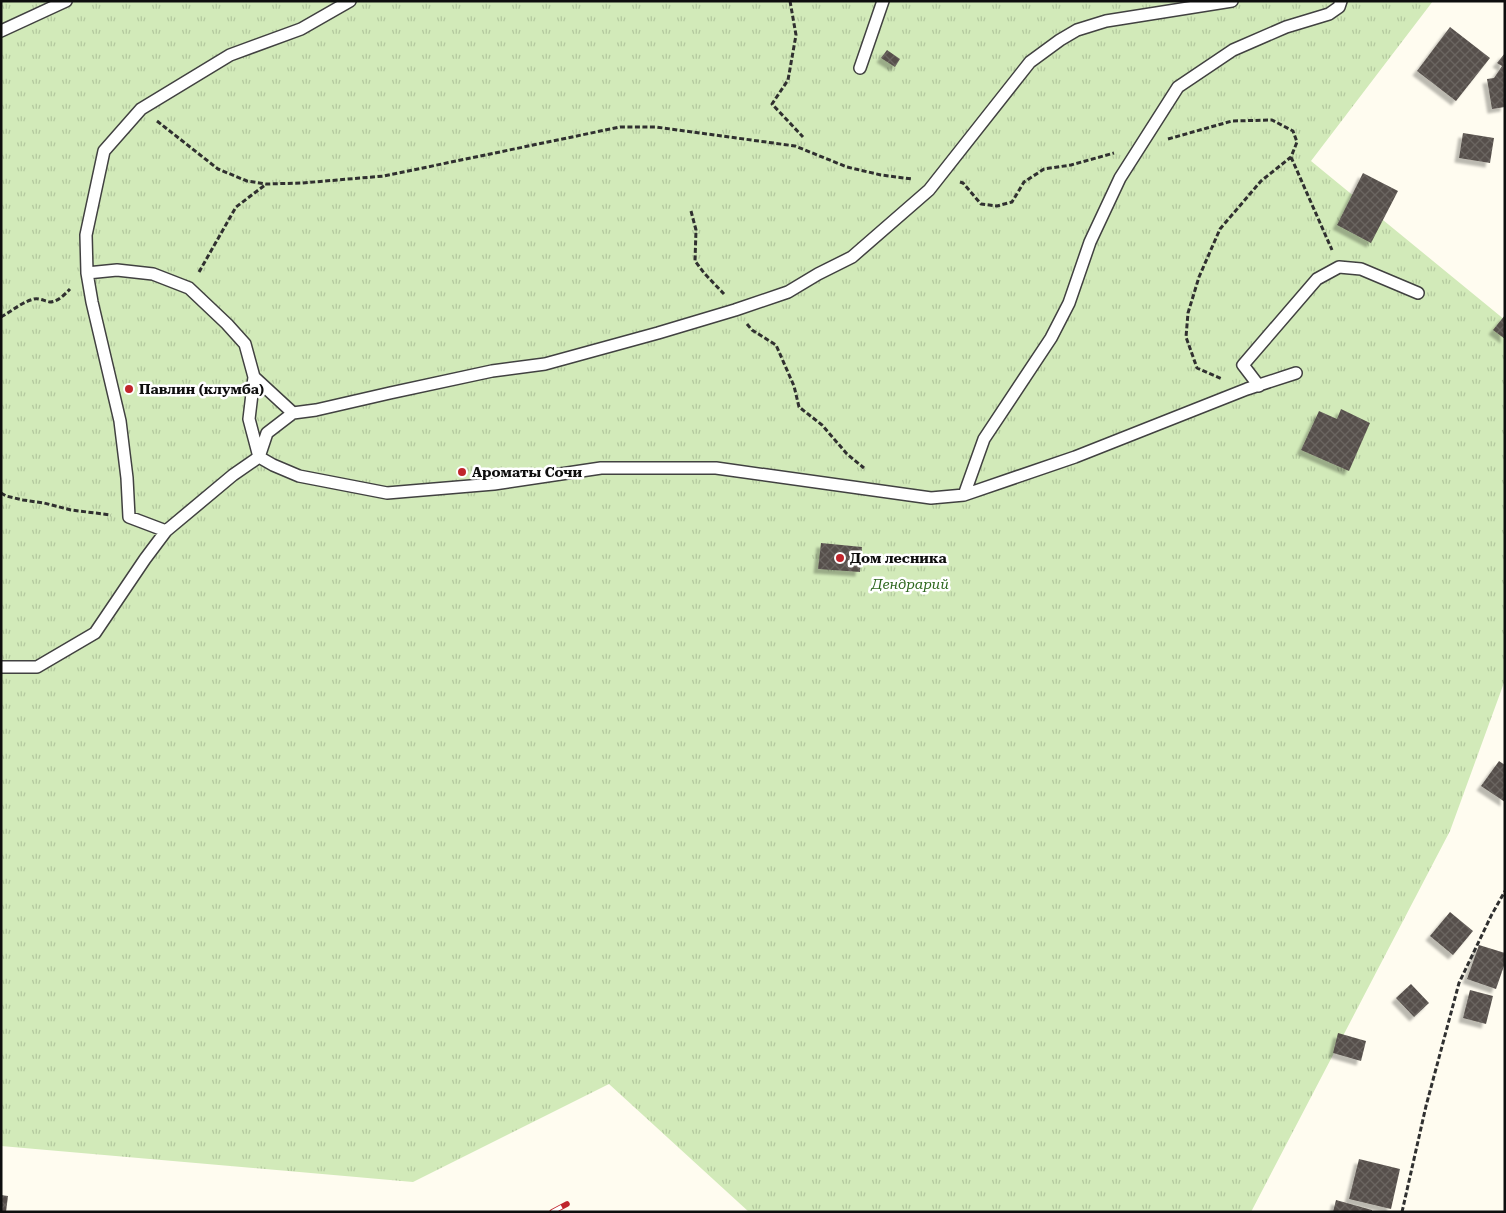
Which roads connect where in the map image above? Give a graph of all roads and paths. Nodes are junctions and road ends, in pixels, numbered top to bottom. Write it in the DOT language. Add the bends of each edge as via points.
graph roads {
  1 [pos="66,1"];
  2 [pos="350,1"];
  3 [pos="790,1"];
  4 [pos="883,1"];
  5 [pos="1232,1"];
  6 [pos="1340,1"];
  7 [pos="1,31"];
  8 [pos="860,68"];
  9 [pos="141,109"];
  10 [pos="803,137"];
  11 [pos="1140,146"];
  12 [pos="1291,157"];
  13 [pos="939,176"];
  14 [pos="266,184"];
  15 [pos="691,211"];
  16 [pos="1339,267"];
  17 [pos="87,273"];
  18 [pos="189,288"];
  19 [pos="1418,293"];
  20 [pos="735,310"];
  21 [pos="1,317"];
  22 [pos="1296,373"];
  23 [pos="254,377"];
  24 [pos="1259,386"];
  25 [pos="1247,389"];
  26 [pos="293,413"];
  27 [pos="259,457"];
  28 [pos="869,473"];
  29 [pos="1,493"];
  30 [pos="964,495"];
  31 [pos="129,517"];
  32 [pos="166,531"];
  33 [pos="1,666"];
  34 [pos="1505,891"];
  35 [pos="1402,1212"];
  1 -- 7 [label="lane"];
  2 -- 9 [label="lane" via="301,29 230,55"];
  3 -- 10 [label="path" via="796,35 788,80 772,104"];
  4 -- 8 [label="lane"];
  5 -- 13 [label="lane" via="1106,21 1077,30 1060,40 1030,62"];
  6 -- 11 [label="lane" via="1339,7 1329,14 1286,27 1233,50 1178,87"];
  9 -- 14 [label="path" via="218,169 247,181"];
  9 -- 17 [label="lane" via="104,151 86,235"];
  11 -- 12 [label="path" via="1232,122 1272,120 1293,131 1297,142"];
  11 -- 13 [label="path" via="1044,169 1024,182 1012,202 996,206 981,204 963,183"];
  11 -- 30 [label="lane" via="1120,178 1090,242 1069,303 1051,338 984,439"];
  12 -- 16 [label="path"];
  12 -- 25 [label="path" via="1261,181 1220,229 1188,313 1186,337 1197,368"];
  13 -- 14 [label="path" via="909,179 881,175 847,167 795,146 656,127 620,126 384,176"];
  13 -- 20 [label="lane" via="929,190 852,257 788,292"];
  14 -- 18 [label="path" via="236,207"];
  15 -- 20 [label="path" via="696,230 695,261"];
  16 -- 19 [label="lane" via="1362,269"];
  16 -- 24 [label="lane" via="1317,279 1243,364"];
  17 -- 18 [label="lane" via="117,270 153,274"];
  17 -- 21 [label="path" via="58,300 34,299"];
  17 -- 31 [label="lane" via="120,422"];
  18 -- 23 [label="lane" via="245,344"];
  20 -- 26 [label="lane" via="545,364"];
  20 -- 28 [label="path" via="752,330 776,345 794,386 799,407"];
  22 -- 24 [label="lane"];
  23 -- 26 [label="lane"];
  23 -- 27 [label="lane" via="249,419"];
  24 -- 25 [label="lane"];
  25 -- 30 [label="lane" via="1075,457"];
  26 -- 27 [label="lane" via="267,433"];
  27 -- 30 [label="lane" via="299,476 386,493 494,484 601,468 716,468 930,498"];
  27 -- 32 [label="lane"];
  29 -- 31 [label="path" via="71,510"];
  31 -- 32 [label="lane"];
  32 -- 33 [label="lane" via="96,633 37,667"];
  34 -- 35 [label="path" via="1459,983"];
}
